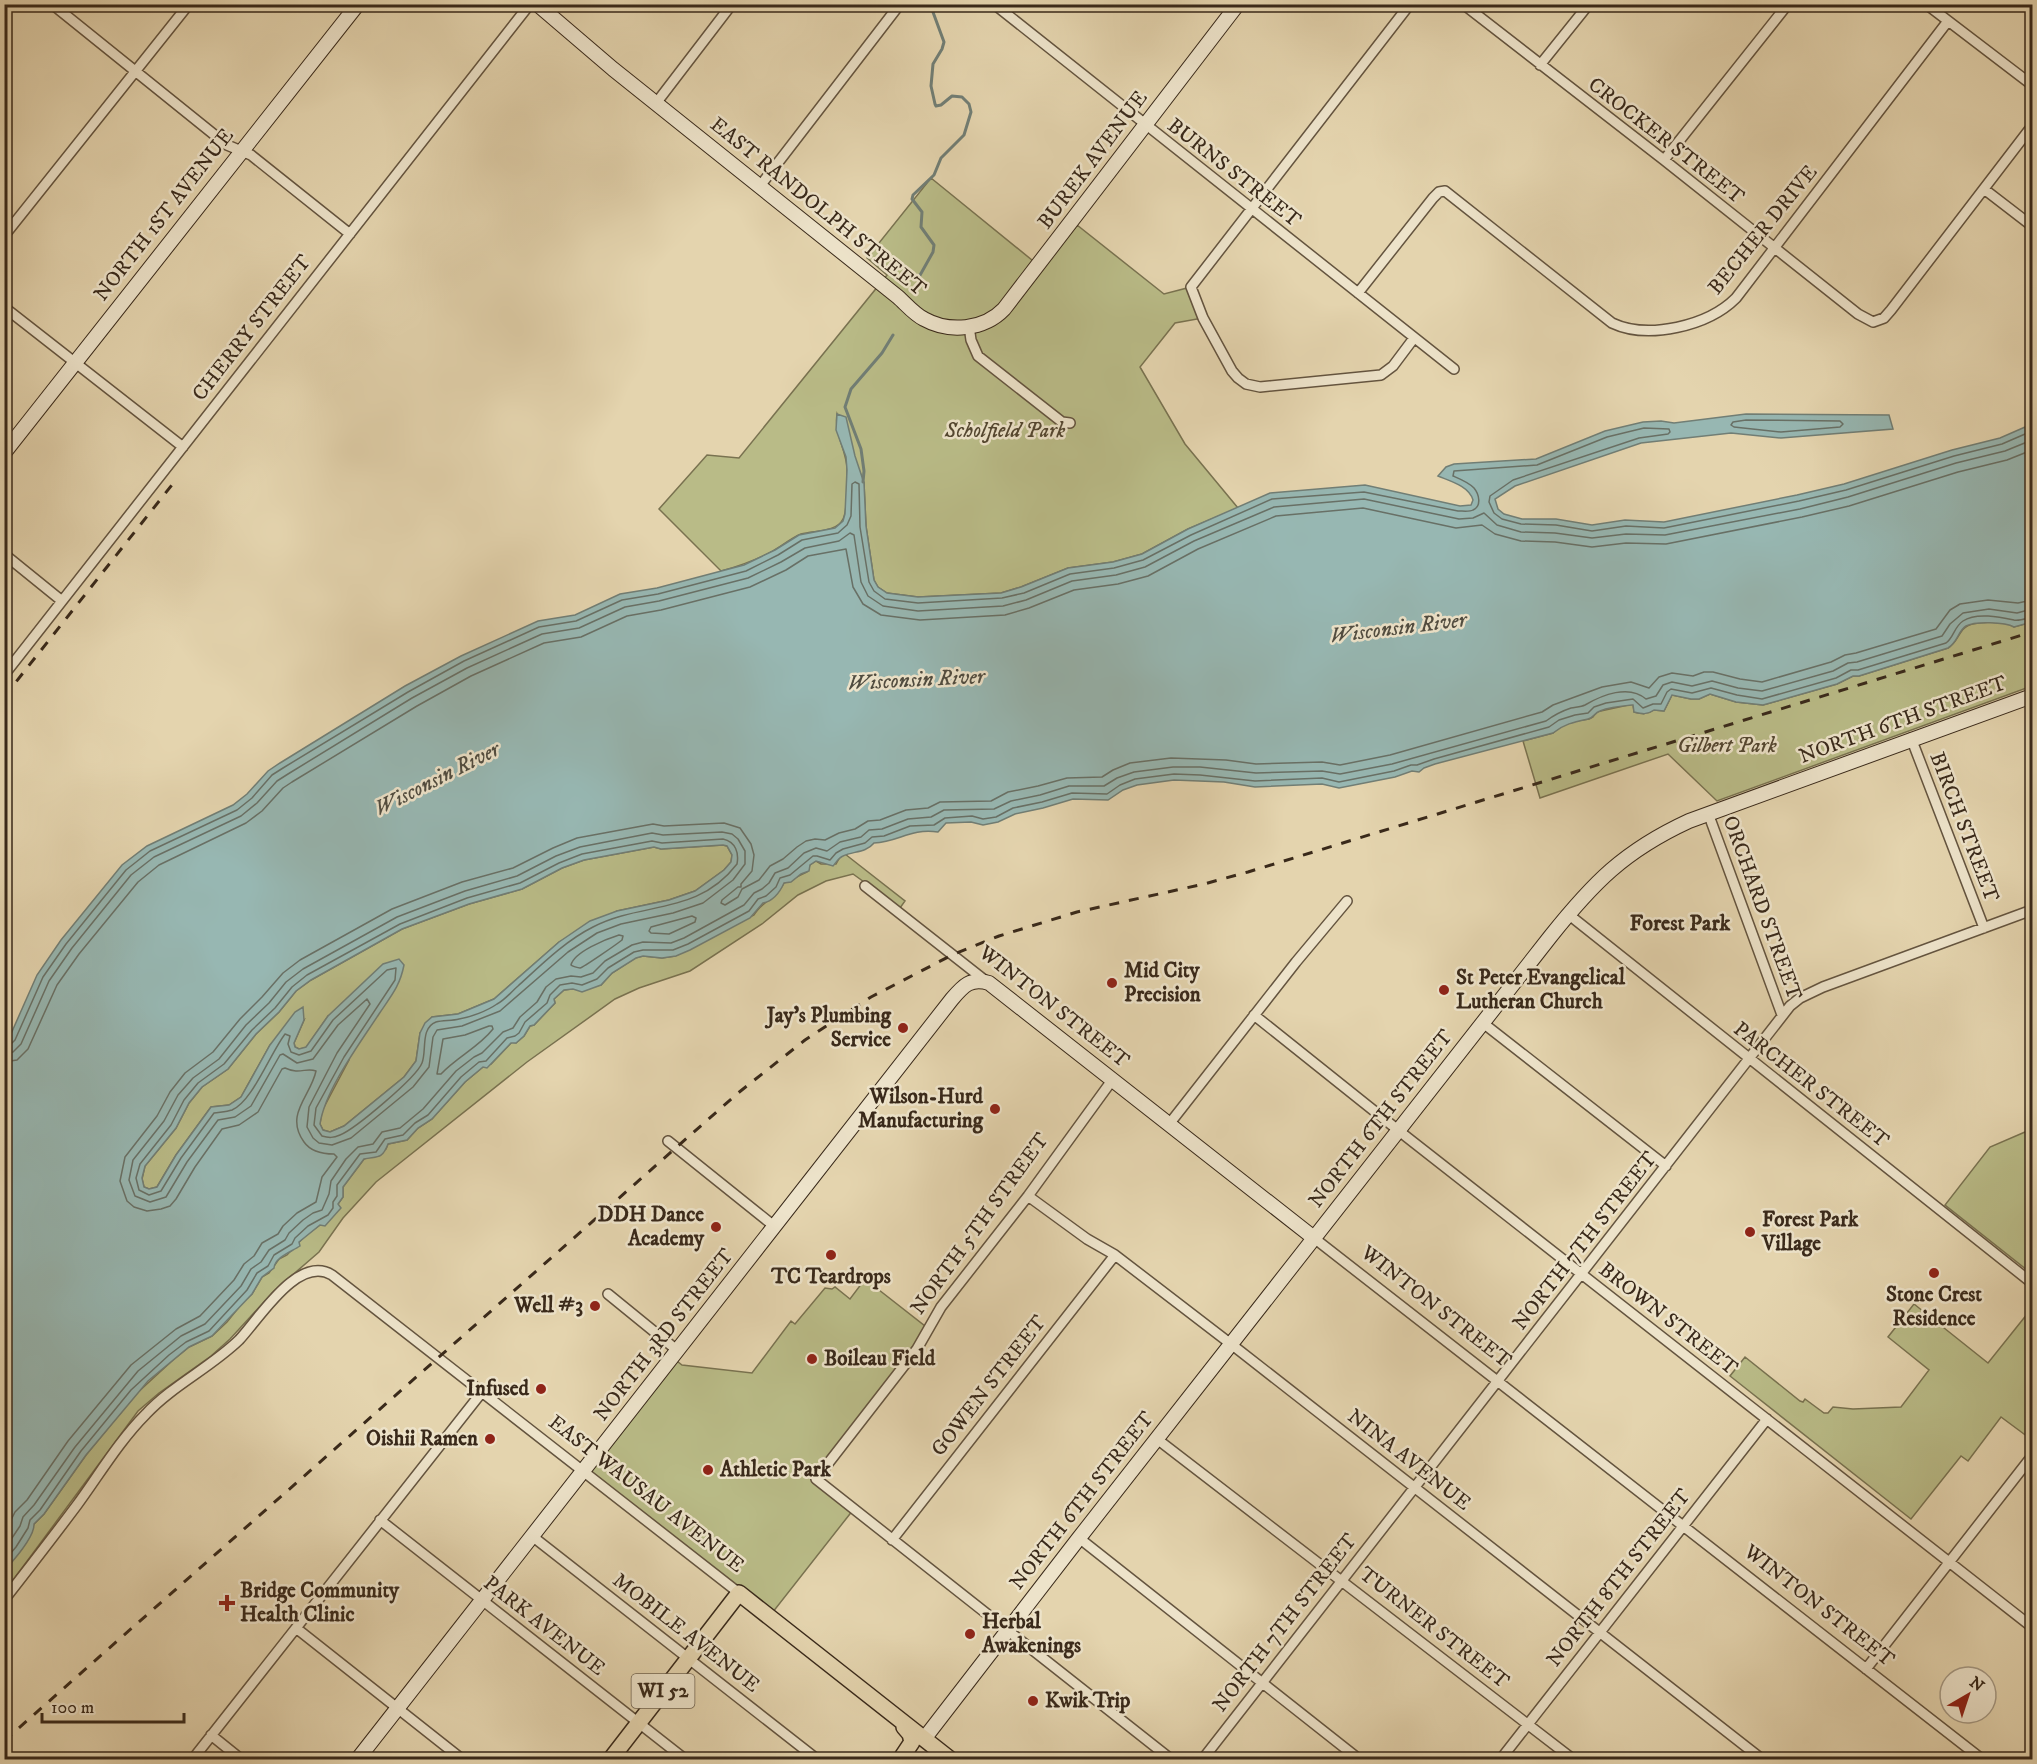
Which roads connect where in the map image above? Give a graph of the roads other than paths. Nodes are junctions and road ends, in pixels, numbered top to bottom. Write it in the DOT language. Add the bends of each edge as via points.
graph roads {
  1 [pos="52,4"];
  2 [pos="189,4"];
  3 [pos="358,4"];
  4 [pos="530,4"];
  5 [pos="537,4"];
  6 [pos="732,4"];
  7 [pos="900,4"];
  8 [pos="994,4"];
  9 [pos="1238,4"];
  10 [pos="1410,4"];
  11 [pos="1463,4"];
  12 [pos="1589,4"];
  13 [pos="1788,4"];
  14 [pos="1926,4"];
  15 [pos="1948,21"];
  16 [pos="1540,65"];
  17 [pos="136,72"];
  18 [pos="2032,85"];
  19 [pos="657,102"];
  20 [pos="1145,126"];
  21 [pos="2032,126"];
  22 [pos="242,151"];
  23 [pos="1664,160"];
  24 [pos="760,186"];
  25 [pos="1984,189"];
  26 [pos="1251,210"];
  27 [pos="2032,226"];
  28 [pos="350,234"];
  29 [pos="4,236"];
  30 [pos="1774,248"];
  31 [pos="1358,293"];
  32 [pos="4,307"];
  33 [pos="969,326"];
  34 [pos="1414,338"];
  35 [pos="74,363"];
  36 [pos="1454,369"];
  37 [pos="1070,423"];
  38 [pos="183,447"];
  39 [pos="4,453"];
  40 [pos="4,554"];
  41 [pos="62,601"];
  42 [pos="4,675"];
  43 [pos="2032,696"];
  44 [pos="1911,738"];
  45 [pos="1708,813"];
  46 [pos="865,886"];
  47 [pos="1347,901"];
  48 [pos="2032,910"];
  49 [pos="1568,914"];
  50 [pos="1984,928"];
  51 [pos="989,983"];
  52 [pos="1254,1015"];
  53 [pos="1782,1015"];
  54 [pos="1483,1023"];
  55 [pos="1750,1059"];
  56 [pos="1113,1079"];
  57 [pos="1170,1124"];
  58 [pos="1399,1131"];
  59 [pos="668,1141"];
  60 [pos="1666,1166"];
  61 [pos="1028,1196"];
  62 [pos="774,1226"];
  63 [pos="1314,1238"];
  64 [pos="1114,1255"];
  65 [pos="1583,1274"];
  66 [pos="2032,1283"];
  67 [pos="608,1294"];
  68 [pos="1231,1344"];
  69 [pos="678,1351"];
  70 [pos="1498,1382"];
  71 [pos="482,1392"];
  72 [pos="1767,1419"];
  73 [pos="1156,1439"];
  74 [pos="2032,1456"];
  75 [pos="583,1472"];
  76 [pos="1415,1487"];
  77 [pos="380,1520"];
  78 [pos="1683,1526"];
  79 [pos="532,1536"];
  80 [pos="1079,1538"];
  81 [pos="892,1540"];
  82 [pos="1950,1563"];
  83 [pos="1341,1580"];
  84 [pos="739,1593"];
  85 [pos="4,1600"];
  86 [pos="482,1600"];
  87 [pos="716,1623"];
  88 [pos="2032,1627"];
  89 [pos="296,1628"];
  90 [pos="1007,1631"];
  91 [pos="1600,1631"];
  92 [pos="689,1658"];
  93 [pos="1866,1669"];
  94 [pos="837,1671"];
  95 [pos="1262,1682"];
  96 [pos="397,1708"];
  97 [pos="884,1708"];
  98 [pos="639,1723"];
  99 [pos="1527,1723"];
  100 [pos="211,1735"];
  101 [pos="924,1739"];
  102 [pos="192,1760"];
  103 [pos="242,1760"];
  104 [pos="357,1760"];
  105 [pos="463,1760"];
  106 [pos="610,1760"];
  107 [pos="686,1760"];
  108 [pos="818,1760"];
  109 [pos="900,1760"];
  110 [pos="908,1760"];
  111 [pos="951,1760"];
  112 [pos="1172,1760"];
  113 [pos="1202,1760"];
  114 [pos="1360,1760"];
  115 [pos="1500,1760"];
  116 [pos="1574,1760"];
  117 [pos="1763,1760"];
  118 [pos="1983,1760"];
  1 -- 17 [label="street"];
  2 -- 17 [label="street"];
  3 -- 22 [label="street, NORTH 1ST AVENUE"];
  4 -- 28 [label="street, CHERRY STREET"];
  5 -- 19 [label="street, EAST RANDOLPH STREET"];
  6 -- 19 [label="street"];
  7 -- 24 [label="street"];
  8 -- 20 [label="street, BURNS STREET"];
  9 -- 20 [label="street, BUREK AVENUE"];
  10 -- 26 [label="street"];
  11 -- 16 [label="street, CROCKER STREET"];
  12 -- 16 [label="street"];
  13 -- 23 [label="street"];
  14 -- 15 [label="street"];
  15 -- 18 [label="street"];
  15 -- 30 [label="street, BECHER DRIVE"];
  16 -- 23 [label="street, CROCKER STREET"];
  17 -- 22 [label="street" via="227,145"];
  17 -- 29 [label="street"];
  19 -- 24 [label="street, EAST RANDOLPH STREET"];
  20 -- 26 [label="street, BURNS STREET"];
  20 -- 33 [label="street, BUREK AVENUE" via="1004,309 989,321"];
  21 -- 25 [label="street"];
  22 -- 28 [label="street"];
  22 -- 35 [label="street, NORTH 1ST AVENUE"];
  23 -- 30 [label="street, CROCKER STREET"];
  24 -- 33 [label="street, EAST RANDOLPH STREET" via="922,319 950,328"];
  25 -- 27 [label="street"];
  25 -- 30 [label="street, CROCKER STREET" via="1878,322 1858,314"];
  26 -- 31 [label="street, BURNS STREET"];
  26 -- 34 [label="street" via="1191,286 1203,318 1238,378 1260,387 1381,375"];
  28 -- 38 [label="street, CHERRY STREET"];
  30 -- 31 [label="street, BECHER DRIVE" via="1728,306 1700,320 1641,332 1612,323 1445,191 1439,192"];
  31 -- 34 [label="street, BURNS STREET"];
  32 -- 35 [label="street"];
  33 -- 37 [label="street" via="978,356 1062,422"];
  34 -- 36 [label="street, BURNS STREET"];
  35 -- 38 [label="street"];
  35 -- 39 [label="street, NORTH 1ST AVENUE"];
  38 -- 41 [label="street, CHERRY STREET"];
  40 -- 41 [label="street"];
  41 -- 42 [label="street, CHERRY STREET"];
  43 -- 44 [label="street, NORTH 6TH STREET"];
  44 -- 45 [label="street, NORTH 6TH STREET"];
  44 -- 50 [label="street, BIRCH STREET"];
  45 -- 49 [label="street, NORTH 6TH STREET" via="1627,856"];
  45 -- 53 [label="street, ORCHARD STREET"];
  46 -- 51 [label="street, WINTON STREET"];
  47 -- 52 [label="street"];
  48 -- 50 [label="street, NORTH 7TH STREET"];
  49 -- 54 [label="street, NORTH 6TH STREET"];
  49 -- 55 [label="street, PARCHER STREET"];
  50 -- 53 [label="street, NORTH 7TH STREET" via="1811,992"];
  51 -- 56 [label="street, WINTON STREET"];
  51 -- 62 [label="street, NORTH 3RD STREET" via="973,981 961,988"];
  52 -- 57 [label="street"];
  52 -- 58 [label="street, BROWN STREET"];
  53 -- 55 [label="street, NORTH 7TH STREET"];
  54 -- 58 [label="street, NORTH 6TH STREET"];
  54 -- 60 [label="street"];
  55 -- 60 [label="street, NORTH 7TH STREET"];
  55 -- 66 [label="street, PARCHER STREET"];
  56 -- 57 [label="street, WINTON STREET"];
  56 -- 61 [label="street, NORTH 5TH STREET"];
  57 -- 63 [label="street, WINTON STREET"];
  58 -- 63 [label="street, NORTH 6TH STREET"];
  58 -- 65 [label="street, BROWN STREET"];
  59 -- 62 [label="street"];
  60 -- 65 [label="street, NORTH 7TH STREET"];
  61 -- 64 [label="street, NINA AVENUE"];
  61 -- 81 [label="street, NORTH 5TH STREET" via="941,1307 917,1349 816,1479"];
  62 -- 69 [label="street, NORTH 3RD STREET"];
  63 -- 68 [label="street, NORTH 6TH STREET"];
  63 -- 70 [label="street, WINTON STREET"];
  64 -- 68 [label="street, NINA AVENUE"];
  64 -- 81 [label="street, GOWEN STREET"];
  65 -- 70 [label="street, NORTH 7TH STREET"];
  65 -- 72 [label="street, BROWN STREET"];
  67 -- 69 [label="street"];
  68 -- 73 [label="street, NORTH 6TH STREET"];
  68 -- 76 [label="street, NINA AVENUE"];
  69 -- 75 [label="street, NORTH 3RD STREET"];
  70 -- 76 [label="street, NORTH 7TH STREET"];
  70 -- 78 [label="street, WINTON STREET"];
  71 -- 75 [label="street, EAST WAUSAU AVENUE"];
  71 -- 77 [label="street"];
  71 -- 85 [label="street, EAST WAUSAU AVENUE" via="333,1275 322,1270 303,1274 290,1282 239,1340 146,1413"];
  72 -- 78 [label="street, NORTH 8TH STREET"];
  72 -- 82 [label="street, BROWN STREET"];
  73 -- 80 [label="street, NORTH 6TH STREET"];
  73 -- 83 [label="street, TURNER STREET"];
  74 -- 82 [label="street"];
  75 -- 79 [label="street, NORTH 3RD STREET"];
  75 -- 84 [label="street, EAST WAUSAU AVENUE"];
  76 -- 83 [label="street, NORTH 7TH STREET"];
  76 -- 91 [label="street, NINA AVENUE"];
  77 -- 86 [label="street, PARK AVENUE"];
  77 -- 89 [label="street"];
  78 -- 91 [label="street, NORTH 8TH STREET"];
  78 -- 93 [label="street, WINTON STREET"];
  79 -- 86 [label="street, NORTH 3RD STREET"];
  79 -- 92 [label="street, MOBILE AVENUE"];
  80 -- 90 [label="street, NORTH 6TH STREET"];
  80 -- 95 [label="street"];
  81 -- 90 [label="street"];
  82 -- 88 [label="street, BROWN STREET"];
  82 -- 93 [label="street"];
  83 -- 95 [label="street, NORTH 7TH STREET"];
  83 -- 99 [label="street, TURNER STREET"];
  84 -- 87 [label="main road, WI 52"];
  84 -- 94 [label="main road, EAST WAUSAU AVENUE"];
  86 -- 96 [label="street, NORTH 3RD STREET"];
  86 -- 98 [label="street, PARK AVENUE"];
  87 -- 92 [label="main road, WI 52"];
  87 -- 94 [label="main road" via="733,1607 747,1606"];
  89 -- 96 [label="street"];
  89 -- 100 [label="street"];
  90 -- 101 [label="street, NORTH 6TH STREET"];
  90 -- 112 [label="street"];
  91 -- 99 [label="street, NORTH 8TH STREET"];
  91 -- 117 [label="street, NINA AVENUE"];
  92 -- 98 [label="main road, WI 52"];
  92 -- 108 [label="street, MOBILE AVENUE"];
  93 -- 118 [label="street, WINTON STREET"];
  94 -- 97 [label="main road, EAST WAUSAU AVENUE"];
  95 -- 113 [label="street, NORTH 7TH STREET"];
  95 -- 114 [label="street"];
  96 -- 104 [label="street, NORTH 3RD STREET"];
  96 -- 105 [label="street"];
  97 -- 101 [label="main road, EAST WAUSAU AVENUE"];
  97 -- 109 [label="main road" via="912,1737"];
  98 -- 106 [label="main road, WI 52"];
  98 -- 107 [label="street, PARK AVENUE"];
  99 -- 115 [label="street, NORTH 8TH STREET"];
  99 -- 116 [label="street, TURNER STREET"];
  100 -- 102 [label="street"];
  100 -- 103 [label="street"];
  101 -- 110 [label="main road, NORTH 6TH STREET"];
  101 -- 111 [label="main road, EAST WAUSAU AVENUE"];
}
